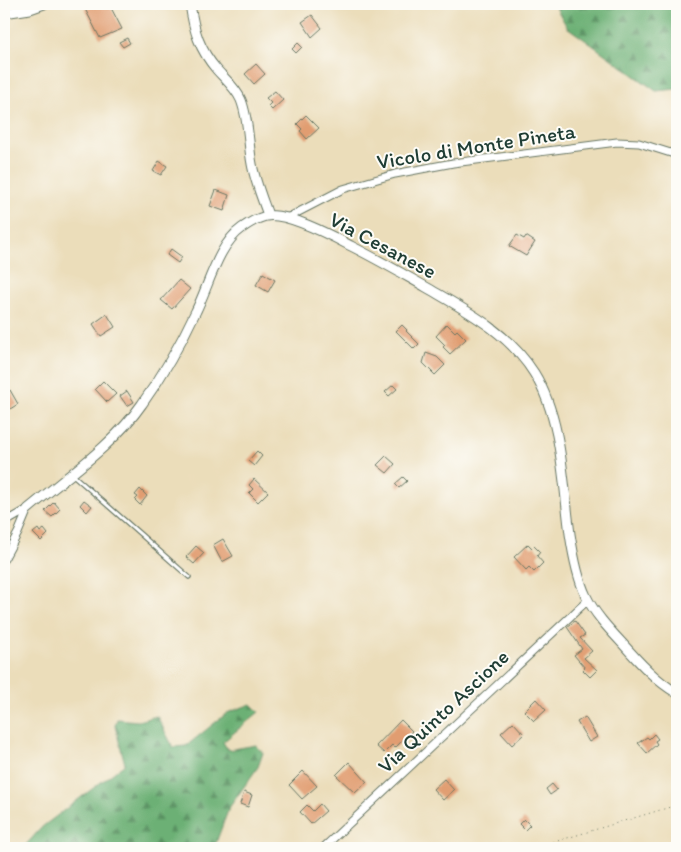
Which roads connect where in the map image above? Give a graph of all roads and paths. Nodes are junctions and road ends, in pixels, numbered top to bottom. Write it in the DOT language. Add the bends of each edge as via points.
graph roads {
  1 [pos="44,4"];
  2 [pos="190,4"];
  3 [pos="4,13"];
  4 [pos="677,155"];
  5 [pos="268,215"];
  6 [pos="286,218"];
  7 [pos="71,473"];
  8 [pos="28,508"];
  9 [pos="4,523"];
  10 [pos="4,559"];
  11 [pos="189,578"];
  12 [pos="588,600"];
  13 [pos="677,693"];
  14 [pos="677,805"];
  15 [pos="323,848"];
  16 [pos="534,848"];
  1 -- 3 [label="street"];
  2 -- 5 [label="street" via="195,33 202,49 242,102 252,166"];
  4 -- 6 [label="street, Vicolo di Monte Pineta" via="640,143 617,142 453,162 353,186"];
  5 -- 6 [label="street, Via Cesanese"];
  5 -- 7 [label="street" via="242,228 226,244 188,329 144,402 110,440"];
  6 -- 12 [label="street, Via Cesanese" via="348,244 462,308 497,331 527,363 540,383 553,416 573,551"];
  7 -- 8 [label="street"];
  7 -- 11 [label="lane"];
  8 -- 9 [label="street"];
  8 -- 10 [label="street"];
  12 -- 13 [label="street, Via Cesanese" via="655,678"];
  12 -- 15 [label="street, Via Quinto Ascione"];
  14 -- 16 [label="path"];
}
